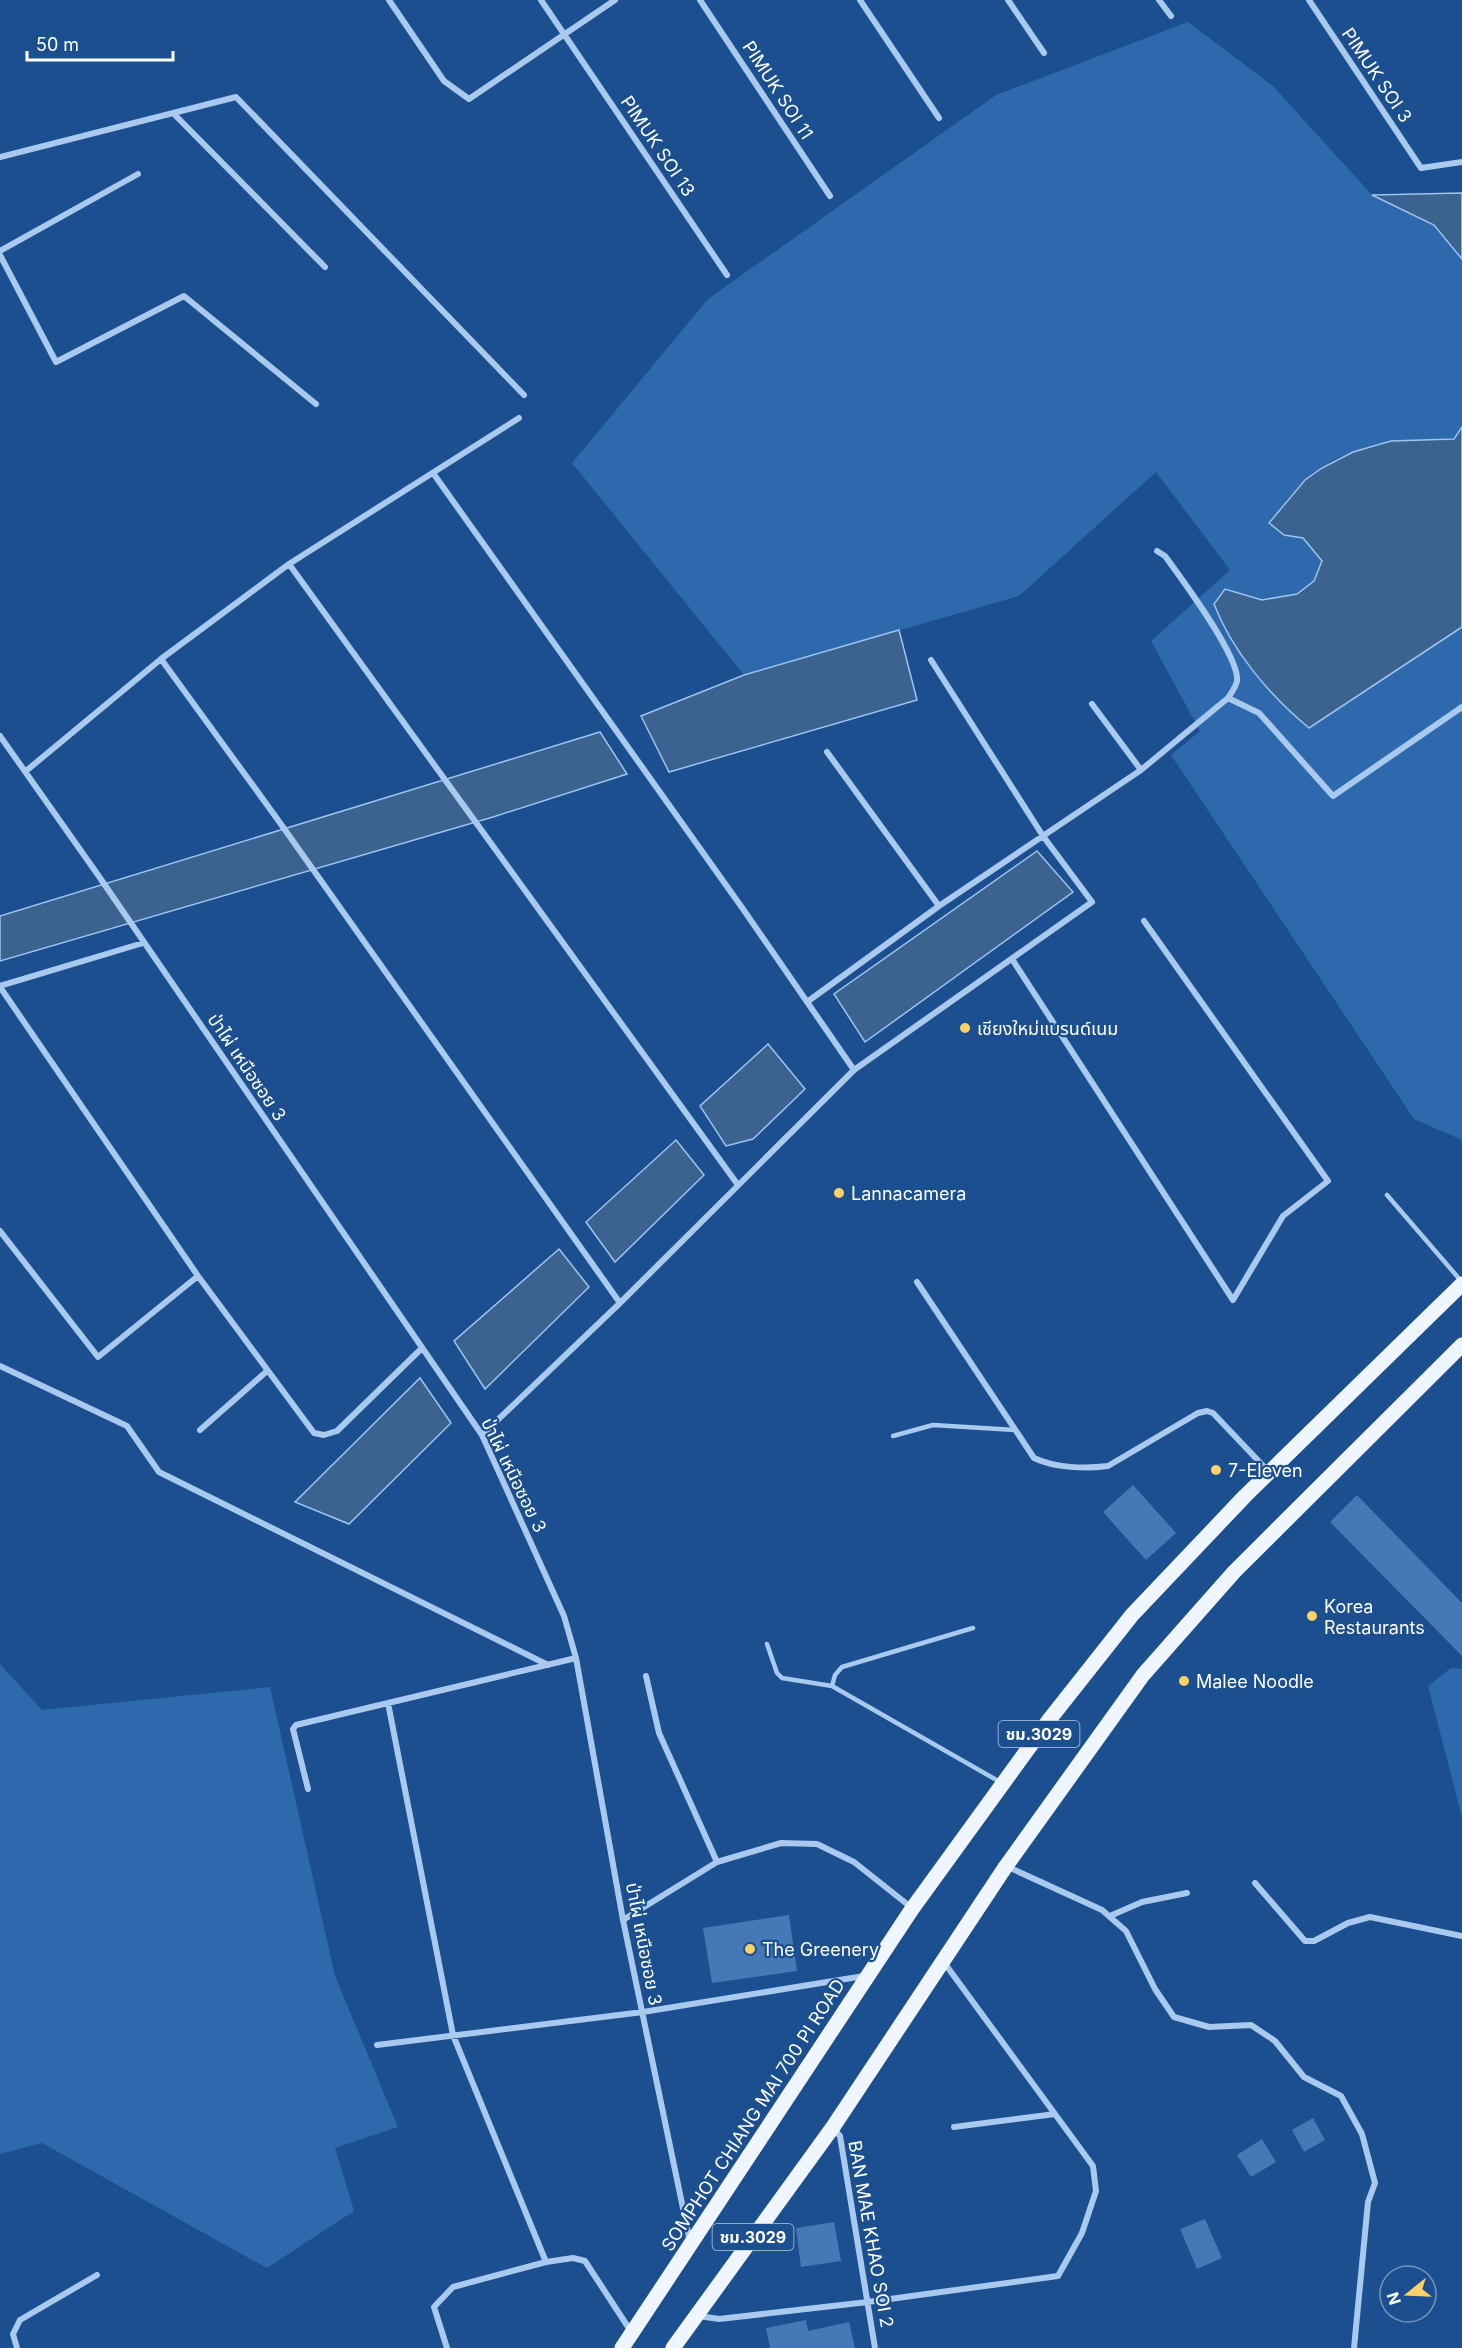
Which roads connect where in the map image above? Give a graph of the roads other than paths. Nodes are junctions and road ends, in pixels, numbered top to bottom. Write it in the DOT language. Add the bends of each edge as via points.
graph roads {
  1 [pos="389,0"];
  2 [pos="541,0"];
  3 [pos="615,0"];
  4 [pos="700,0"];
  5 [pos="860,0"];
  6 [pos="1008,0"];
  7 [pos="1160,0"];
  8 [pos="1309,0"];
  9 [pos="1171,16"];
  10 [pos="565,34"];
  11 [pos="1044,53"];
  12 [pos="174,114"];
  13 [pos="939,117"];
  14 [pos="0,157"];
  15 [pos="1462,162"];
  16 [pos="138,174"];
  17 [pos="830,196"];
  18 [pos="0,253"];
  19 [pos="325,267"];
  20 [pos="727,275"];
  21 [pos="524,395"];
  22 [pos="316,404"];
  23 [pos="519,418"];
  24 [pos="433,473"];
  25 [pos="1157,551"];
  26 [pos="289,564"];
  27 [pos="160,659"];
  28 [pos="931,660"];
  29 [pos="1228,698"];
  30 [pos="1092,704"];
  31 [pos="1462,707"];
  32 [pos="0,736"];
  33 [pos="827,752"];
  34 [pos="1141,770"];
  35 [pos="26,771"];
  36 [pos="1043,836"];
  37 [pos="939,906"];
  38 [pos="1144,921"];
  39 [pos="143,943"];
  40 [pos="1012,959"];
  41 [pos="0,987"];
  42 [pos="807,1002"];
  43 [pos="854,1070"];
  44 [pos="738,1185"];
  45 [pos="1387,1195"];
  46 [pos="0,1231"];
  47 [pos="198,1276"];
  48 [pos="917,1282"];
  49 [pos="1462,1283"];
  50 [pos="620,1303"];
  51 [pos="1462,1345"];
  52 [pos="422,1349"];
  53 [pos="0,1366"];
  54 [pos="267,1371"];
  55 [pos="200,1430"];
  56 [pos="1015,1430"];
  57 [pos="482,1435"];
  58 [pos="893,1436"];
  59 [pos="1269,1472"];
  60 [pos="973,1628"];
  61 [pos="767,1644"];
  62 [pos="576,1658"];
  63 [pos="548,1665"];
  64 [pos="646,1676"];
  65 [pos="831,1686"];
  66 [pos="388,1703"];
  67 [pos="1002,1784"];
  68 [pos="308,1789"];
  69 [pos="717,1863"];
  70 [pos="1006,1866"];
  71 [pos="1255,1882"];
  72 [pos="1187,1893"];
  73 [pos="912,1909"];
  74 [pos="1110,1916"];
  75 [pos="623,1920"];
  76 [pos="1462,1936"];
  77 [pos="943,1960"];
  78 [pos="868,1976"];
  79 [pos="643,2012"];
  80 [pos="453,2035"];
  81 [pos="377,2045"];
  82 [pos="1055,2114"];
  83 [pos="833,2127"];
  84 [pos="954,2127"];
  85 [pos="690,2245"];
  86 [pos="546,2262"];
  87 [pos="97,2275"];
  88 [pos="868,2302"];
  89 [pos="695,2316"];
  90 [pos="632,2334"];
  91 [pos="17,2348"];
  92 [pos="447,2348"];
  93 [pos="622,2348"];
  94 [pos="673,2348"];
  95 [pos="687,2348"];
  96 [pos="875,2348"];
  97 [pos="1354,2348"];
  1 -- 10 [label="street" via="444,81 469,99"];
  2 -- 10 [label="street, PIMUK SOI 13"];
  3 -- 10 [label="street"];
  4 -- 17 [label="street, PIMUK SOI 11"];
  5 -- 13 [label="street"];
  6 -- 11 [label="street"];
  7 -- 9 [label="street"];
  8 -- 15 [label="street, PIMUK SOI 3" via="1420,168"];
  10 -- 20 [label="street, PIMUK SOI 13"];
  12 -- 14 [label="street"];
  12 -- 19 [label="street"];
  12 -- 21 [label="street" via="236,97"];
  16 -- 18 [label="street"];
  18 -- 22 [label="street" via="56,362 184,296"];
  23 -- 24 [label="street"];
  24 -- 26 [label="street"];
  24 -- 42 [label="street"];
  25 -- 29 [label="street" via="1165,556 1203,608 1236,670 1237,682"];
  26 -- 27 [label="street"];
  26 -- 44 [label="street"];
  27 -- 35 [label="street"];
  27 -- 50 [label="street"];
  28 -- 36 [label="street"];
  29 -- 31 [label="street" via="1259,712 1333,796"];
  29 -- 34 [label="street"];
  30 -- 34 [label="street"];
  32 -- 35 [label="street, ป่าไผ่ เหนือซอย 3"];
  33 -- 37 [label="street"];
  34 -- 36 [label="street"];
  35 -- 39 [label="street, ป่าไผ่ เหนือซอย 3"];
  36 -- 37 [label="street"];
  36 -- 40 [label="street" via="1092,902"];
  37 -- 42 [label="street"];
  38 -- 40 [label="street" via="1328,1181 1283,1216 1233,1299"];
  39 -- 41 [label="street"];
  39 -- 52 [label="street, ป่าไผ่ เหนือซอย 3"];
  40 -- 43 [label="street"];
  41 -- 47 [label="street"];
  42 -- 43 [label="street"];
  43 -- 44 [label="street"];
  44 -- 50 [label="street"];
  45 -- 49 [label="lane"];
  46 -- 47 [label="street" via="98,1357"];
  47 -- 54 [label="street"];
  48 -- 56 [label="street"];
  49 -- 59 [label="main road, SOMPHOT CHIANG MAI 700 PI ROAD / ชม.3029"];
  50 -- 57 [label="street"];
  51 -- 70 [label="main road, ชม.3029" via="1234,1572 1143,1675"];
  52 -- 54 [label="street" via="337,1431 324,1435 314,1433"];
  52 -- 57 [label="street, ป่าไผ่ เหนือซอย 3"];
  53 -- 63 [label="street" via="127,1426 159,1472"];
  54 -- 55 [label="street"];
  56 -- 58 [label="lane" via="933,1425"];
  56 -- 59 [label="street" via="1034,1458 1047,1464 1098,1467 1108,1466 1207,1411"];
  57 -- 62 [label="street, ป่าไผ่ เหนือซอย 3" via="564,1616"];
  59 -- 67 [label="main road, SOMPHOT CHIANG MAI 700 PI ROAD / ชม.3029" via="1132,1615"];
  60 -- 65 [label="lane" via="842,1667"];
  61 -- 65 [label="lane" via="782,1678"];
  62 -- 63 [label="street"];
  62 -- 75 [label="street, ป่าไผ่ เหนือซอย 3"];
  63 -- 66 [label="street"];
  64 -- 69 [label="street" via="659,1732"];
  65 -- 67 [label="lane"];
  66 -- 68 [label="street" via="296,1725 293,1729"];
  66 -- 80 [label="street"];
  67 -- 73 [label="main road, SOMPHOT CHIANG MAI 700 PI ROAD / ชม.3029"];
  69 -- 73 [label="street" via="781,1843 818,1844 854,1862"];
  69 -- 75 [label="street"];
  70 -- 74 [label="street"];
  70 -- 77 [label="main road, ชม.3029"];
  71 -- 76 [label="street" via="1305,1941 1314,1941 1348,1923 1370,1917"];
  72 -- 74 [label="street" via="1142,1902"];
  73 -- 78 [label="main road, SOMPHOT CHIANG MAI 700 PI ROAD / ชม.3029"];
  74 -- 97 [label="street" via="1126,1931 1174,2017 1209,2027 1251,2025 1275,2041 1304,2077 1341,2096 1362,2134 1375,2183 1368,2202"];
  75 -- 79 [label="street, ป่าไผ่ เหนือซอย 3"];
  77 -- 82 [label="street"];
  77 -- 83 [label="main road, ชม.3029"];
  78 -- 79 [label="street"];
  78 -- 85 [label="main road, SOMPHOT CHIANG MAI 700 PI ROAD / ชม.3029"];
  79 -- 80 [label="street"];
  79 -- 85 [label="street, ป่าไผ่ เหนือซอย 3"];
  80 -- 81 [label="street"];
  80 -- 86 [label="street"];
  82 -- 84 [label="street"];
  82 -- 88 [label="street" via="1093,2166 1096,2191 1082,2233 1058,2276"];
  83 -- 88 [label="street, BAN MAE KHAO SOI 2" via="840,2136"];
  83 -- 89 [label="main road, ชม.3029"];
  85 -- 90 [label="main road, SOMPHOT CHIANG MAI 700 PI ROAD / ชม.3029"];
  86 -- 90 [label="street" via="573,2258 585,2261"];
  86 -- 92 [label="street" via="453,2287 434,2307"];
  87 -- 91 [label="street" via="20,2320 13,2334"];
  88 -- 89 [label="street" via="719,2319"];
  88 -- 96 [label="street, BAN MAE KHAO SOI 2"];
  89 -- 94 [label="main road, ชม.3029"];
  89 -- 95 [label="main road, ชม.3029"];
  90 -- 93 [label="main road, SOMPHOT CHIANG MAI 700 PI ROAD / ชม.3029"];
}
